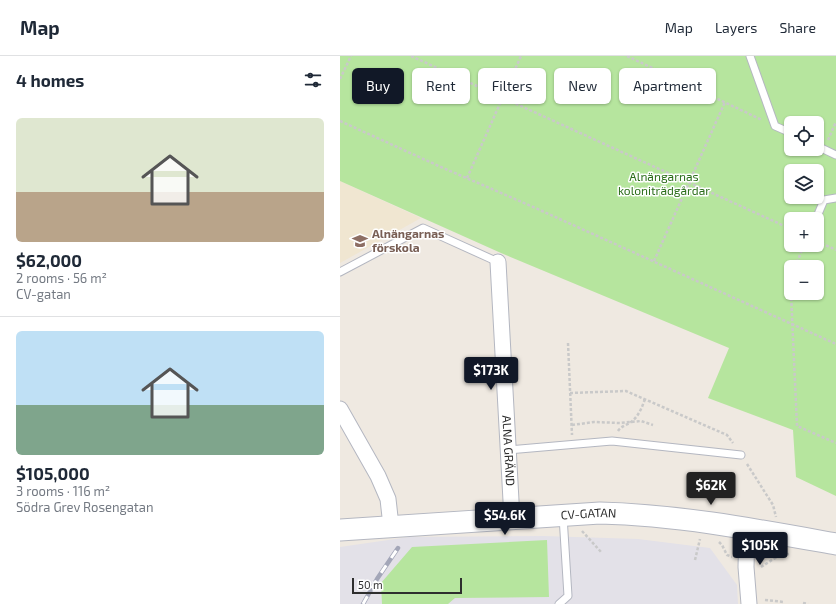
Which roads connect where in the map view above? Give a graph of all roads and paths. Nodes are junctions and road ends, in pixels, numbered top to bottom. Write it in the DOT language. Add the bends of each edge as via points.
graph roads {
  1 [pos="351,56"];
  2 [pos="411,56"];
  3 [pos="521,56"];
  4 [pos="627,56"];
  5 [pos="750,56"];
  6 [pos="516,68"];
  7 [pos="340,79"];
  8 [pos="478,86"];
  9 [pos="725,102"];
  10 [pos="500,104"];
  11 [pos="518,104"];
  12 [pos="340,121"];
  13 [pos="836,122"];
  14 [pos="776,126"];
  15 [pos="784,130"];
  16 [pos="824,149"];
  17 [pos="836,155"];
  18 [pos="467,178"];
  19 [pos="689,182"];
  20 [pos="836,198"];
  21 [pos="819,212"];
  22 [pos="784,226"];
  23 [pos="824,244"];
  24 [pos="836,250"];
  25 [pos="654,261"];
  26 [pos="498,262"];
  27 [pos="340,272"];
  28 [pos="791,300"];
  29 [pos="792,324"];
  30 [pos="568,343"];
  31 [pos="836,344"];
  32 [pos="570,393"];
  33 [pos="645,399"];
  34 [pos="340,409"];
  35 [pos="632,421"];
  36 [pos="572,425"];
  37 [pos="653,425"];
  38 [pos="612,441"];
  39 [pos="836,443"];
  40 [pos="572,446"];
  41 [pos="508,450"];
  42 [pos="741,455"];
  43 [pos="563,516"];
  44 [pos="776,517"];
  45 [pos="512,519"];
  46 [pos="391,526"];
  47 [pos="747,528"];
  48 [pos="340,530"];
  49 [pos="701,537"];
  50 [pos="714,540"];
  51 [pos="836,544"];
  52 [pos="602,553"];
  53 [pos="793,553"];
  54 [pos="731,557"];
  55 [pos="695,560"];
  56 [pos="761,567"];
  57 [pos="764,600"];
  58 [pos="784,602"];
  59 [pos="803,603"];
  60 [pos="560,604"];
  61 [pos="750,604"];
  62 [pos="808,604"];
  1 -- 7 [label="path"];
  2 -- 8 [label="path"];
  3 -- 6 [label="path"];
  4 -- 9 [label="path"];
  5 -- 14 [label="lane"];
  9 -- 14 [label="path"];
  9 -- 19 [label="path"];
  10 -- 18 [label="path"];
  11 -- 19 [label="path"];
  12 -- 18 [label="path"];
  13 -- 16 [label="path"];
  14 -- 15 [label="lane"];
  16 -- 17 [label="lane"];
  18 -- 25 [label="path"];
  19 -- 22 [label="path"];
  19 -- 25 [label="path"];
  20 -- 21 [label="lane" via="824,200"];
  23 -- 24 [label="path"];
  25 -- 29 [label="path"];
  26 -- 27 [label="lane" via="423,228"];
  26 -- 41 [label="street, ALNA GRÄND"];
  28 -- 29 [label="path"];
  29 -- 31 [label="path"];
  29 -- 39 [label="path" via="798,426"];
  30 -- 32 [label="path"];
  32 -- 33 [label="path" via="626,391"];
  32 -- 36 [label="path"];
  33 -- 35 [label="path"];
  33 -- 42 [label="path" via="727,435"];
  34 -- 46 [label="street" via="378,476 388,499"];
  35 -- 36 [label="path"];
  35 -- 37 [label="path"];
  35 -- 38 [label="path" via="620,428"];
  36 -- 40 [label="path"];
  38 -- 40 [label="lane"];
  38 -- 42 [label="lane"];
  40 -- 41 [label="lane"];
  41 -- 45 [label="street, ALNA GRÄND"];
  42 -- 44 [label="path" via="773,505"];
  43 -- 45 [label="street, CV-GATAN"];
  43 -- 47 [label="street, CV-GATAN" via="633,514"];
  43 -- 52 [label="path" via="582,531"];
  43 -- 60 [label="lane" via="568,596"];
  45 -- 46 [label="street, CV-GATAN"];
  46 -- 48 [label="street, CV-GATAN"];
  47 -- 51 [label="street, CV-GATAN"];
  47 -- 61 [label="street" via="746,567"];
  49 -- 55 [label="path"];
  50 -- 54 [label="path" via="722,545"];
  53 -- 56 [label="path" via="780,555"];
  57 -- 58 [label="path"];
  59 -- 62 [label="path"];
}
